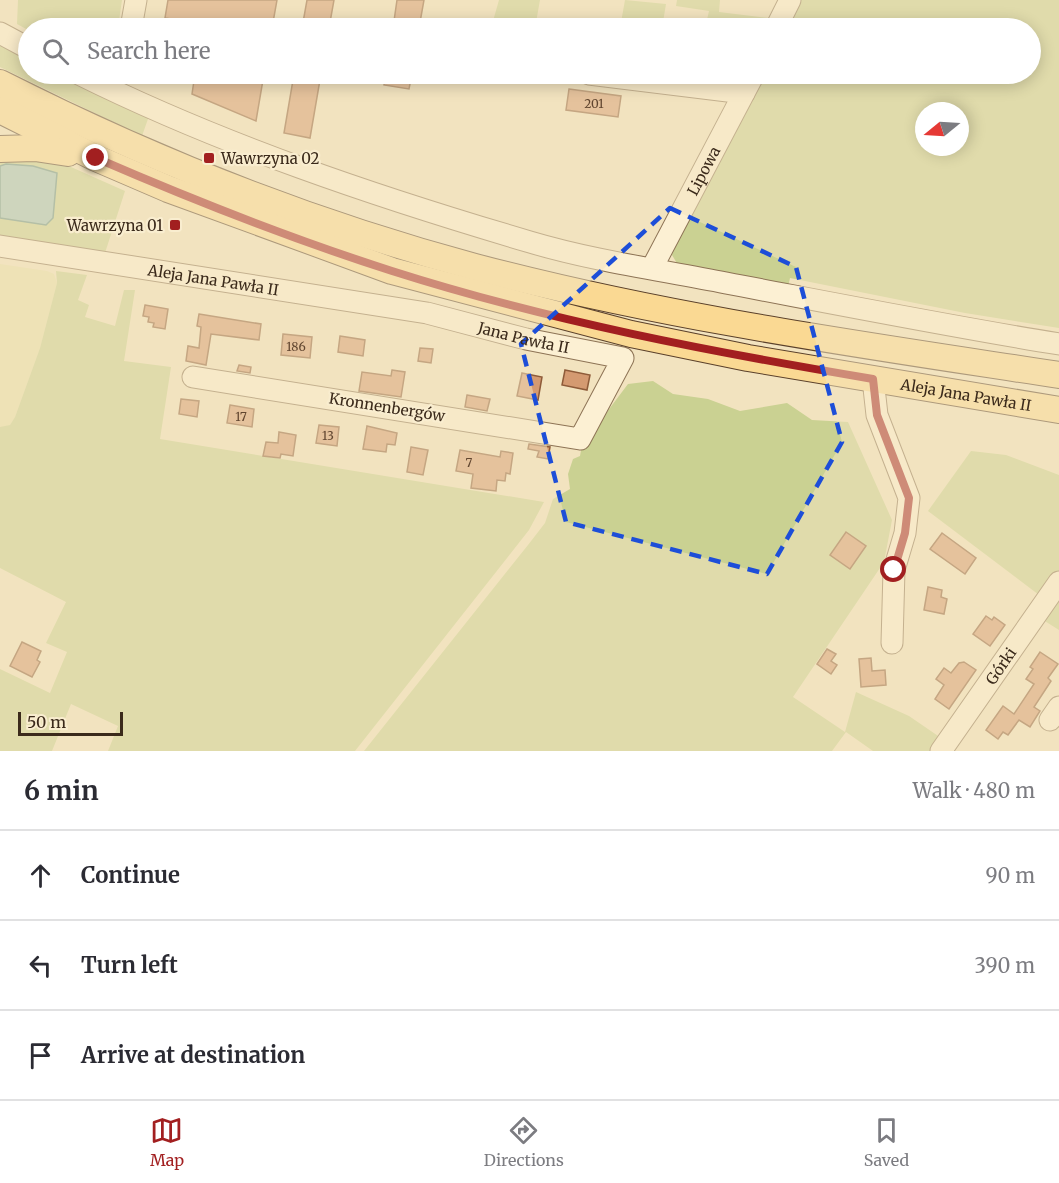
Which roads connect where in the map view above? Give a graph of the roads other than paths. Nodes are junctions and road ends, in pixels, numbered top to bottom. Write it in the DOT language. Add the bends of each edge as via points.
graph roads {
  1 [pos="136,0"];
  2 [pos="790,0"];
  3 [pos="133,18"];
  4 [pos="781,18"];
  5 [pos="0,33"];
  6 [pos="18,43"];
  7 [pos="0,83"];
  8 [pos="123,84"];
  9 [pos="671,84"];
  10 [pos="749,84"];
  11 [pos="744,93"];
  12 [pos="0,110"];
  13 [pos="0,149"];
  14 [pos="96,158"];
  15 [pos="0,246"];
  16 [pos="652,268"];
  17 [pos="427,313"];
  18 [pos="1059,344"];
  19 [pos="1059,375"];
  20 [pos="193,377"];
  21 [pos="873,379"];
  22 [pos="1059,410"];
  23 [pos="579,439"];
  24 [pos="1059,582"];
  25 [pos="892,643"];
  26 [pos="941,751"];
  1 -- 3 [label="street"];
  2 -- 4 [label="street"];
  5 -- 6 [label="street"];
  7 -- 19 [label="main road" via="234,189 387,242 476,267 643,306"];
  8 -- 16 [label="street" via="248,148 354,186 532,243"];
  9 -- 11 [label="street"];
  10 -- 11 [label="street, Lipowa"];
  11 -- 16 [label="street, Lipowa"];
  12 -- 14 [label="main road"];
  13 -- 14 [label="main road" via="35,148"];
  14 -- 21 [label="main road, Aleja Jana Pawła II" via="247,219 392,271 631,334"];
  15 -- 17 [label="street, Aleja Jana Pawła II"];
  16 -- 18 [label="street"];
  17 -- 23 [label="street, Jana Pawła II" via="526,339 623,358"];
  20 -- 23 [label="street, Kronnenbergów"];
  21 -- 22 [label="main road, Aleja Jana Pawła II"];
  21 -- 25 [label="street" via="877,415 909,498 905,533 894,570"];
  24 -- 26 [label="street, Górki"];
}
